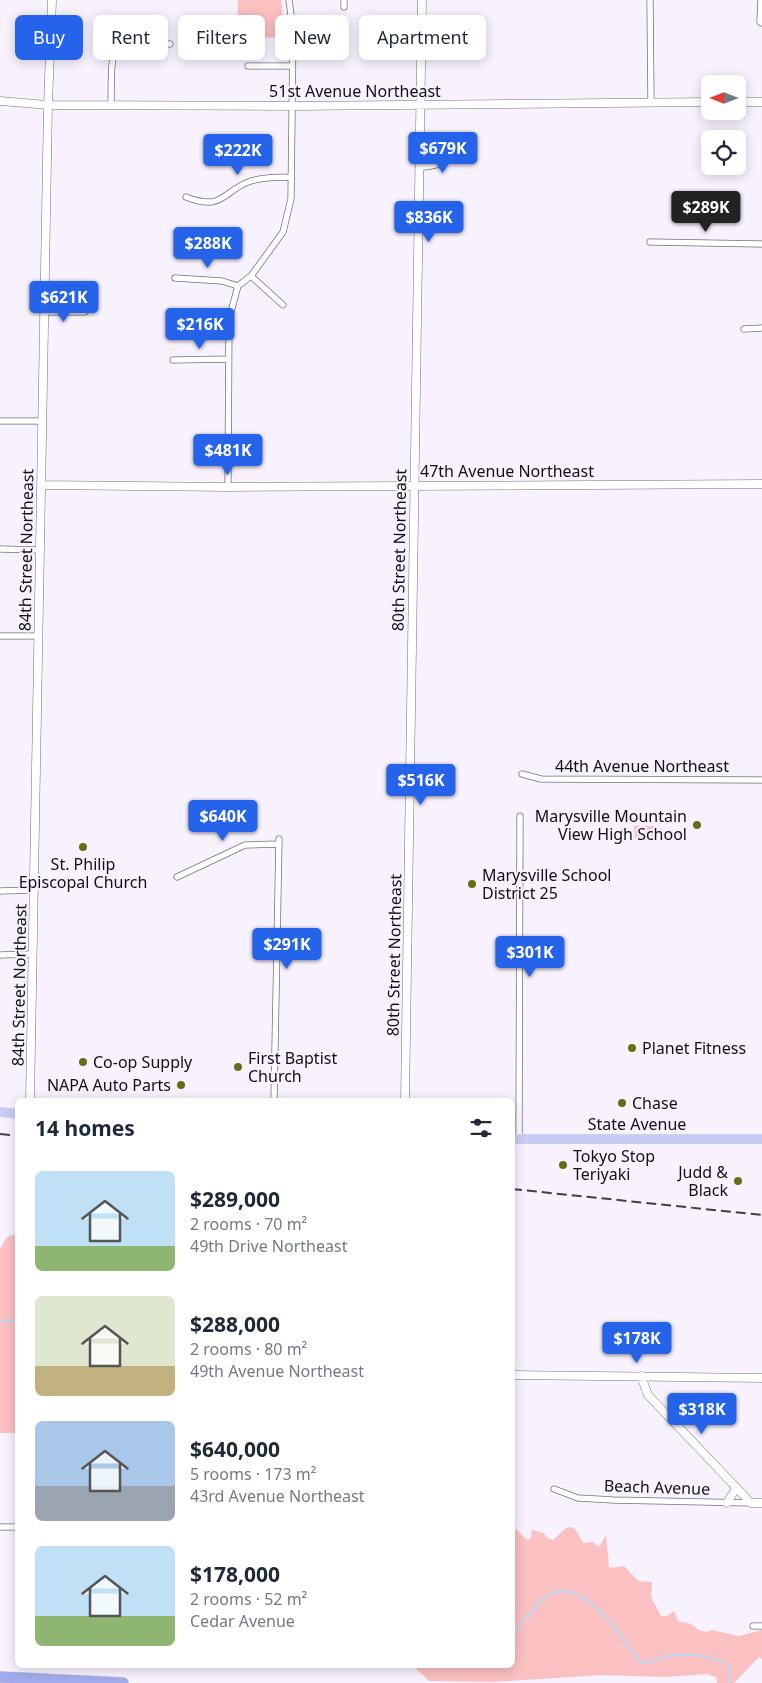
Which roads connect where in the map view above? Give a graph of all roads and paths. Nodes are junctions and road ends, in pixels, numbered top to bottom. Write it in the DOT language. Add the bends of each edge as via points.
graph roads {
  1 [pos="52,0"];
  2 [pos="289,0"];
  3 [pos="344,0"];
  4 [pos="422,0"];
  5 [pos="650,0"];
  6 [pos="760,0"];
  7 [pos="344,7"];
  8 [pos="762,23"];
  9 [pos="170,44"];
  10 [pos="248,66"];
  11 [pos="292,66"];
  12 [pos="0,101"];
  13 [pos="701,102"];
  14 [pos="746,102"];
  15 [pos="762,102"];
  16 [pos="651,103"];
  17 [pos="48,104"];
  18 [pos="111,105"];
  19 [pos="420,105"];
  20 [pos="291,106"];
  21 [pos="459,153"];
  22 [pos="419,167"];
  23 [pos="290,177"];
  24 [pos="186,197"];
  25 [pos="650,242"];
  26 [pos="762,244"];
  27 [pos="251,276"];
  28 [pos="175,278"];
  29 [pos="238,286"];
  30 [pos="283,305"];
  31 [pos="44,312"];
  32 [pos="85,312"];
  33 [pos="762,328"];
  34 [pos="744,329"];
  35 [pos="228,359"];
  36 [pos="173,360"];
  37 [pos="0,421"];
  38 [pos="42,421"];
  39 [pos="762,484"];
  40 [pos="42,485"];
  41 [pos="413,485"];
  42 [pos="228,487"];
  43 [pos="0,549"];
  44 [pos="40,550"];
  45 [pos="0,636"];
  46 [pos="38,636"];
  47 [pos="522,774"];
  48 [pos="762,780"];
  49 [pos="520,816"];
  50 [pos="177,877"];
  51 [pos="34,890"];
  52 [pos="0,891"];
  53 [pos="0,954"];
  54 [pos="33,954"];
  55 [pos="30,1098"];
  56 [pos="274,1098"];
  57 [pos="406,1098"];
  58 [pos="0,1112"];
  59 [pos="15,1114"];
  60 [pos="762,1139"];
  61 [pos="516,1140"];
  62 [pos="515,1375"];
  63 [pos="641,1376"];
  64 [pos="762,1378"];
  65 [pos="736,1488"];
  66 [pos="554,1489"];
  67 [pos="726,1503"];
  68 [pos="751,1503"];
  69 [pos="762,1503"];
  70 [pos="0,1527"];
  71 [pos="15,1527"];
  72 [pos="753,1626"];
  73 [pos="762,1626"];
  74 [pos="0,1677"];
  75 [pos="123,1683"];
  1 -- 17 [label="street, 84th Street Northeast"];
  2 -- 11 [label="street" via="293,30"];
  3 -- 7 [label="street"];
  4 -- 19 [label="street, 80th Street Northeast"];
  5 -- 16 [label="street"];
  6 -- 8 [label="street"];
  9 -- 18 [label="street" via="132,43 120,46 112,57"];
  10 -- 11 [label="street"];
  11 -- 20 [label="street"];
  12 -- 17 [label="street, 51st Avenue Northeast"];
  13 -- 16 [label="street, 51st Avenue Northeast"];
  14 -- 15 [label="street"];
  16 -- 19 [label="street, 51st Avenue Northeast"];
  17 -- 18 [label="street, 51st Avenue Northeast"];
  17 -- 31 [label="street, 84th Street Northeast"];
  18 -- 20 [label="street, 51st Avenue Northeast"];
  19 -- 20 [label="street, 51st Avenue Northeast"];
  19 -- 22 [label="street, 80th Street Northeast"];
  20 -- 23 [label="street"];
  21 -- 22 [label="street" via="441,164"];
  22 -- 41 [label="street, 80th Street Northeast"];
  23 -- 24 [label="street" via="249,181 216,201 198,202"];
  23 -- 27 [label="street" via="288,218"];
  25 -- 26 [label="street"];
  27 -- 29 [label="street"];
  27 -- 30 [label="street"];
  28 -- 29 [label="street" via="222,281"];
  29 -- 35 [label="street" via="229,318"];
  31 -- 32 [label="street"];
  31 -- 38 [label="street, 84th Street Northeast"];
  33 -- 34 [label="street"];
  35 -- 36 [label="street"];
  35 -- 42 [label="street"];
  37 -- 38 [label="street"];
  38 -- 40 [label="street, 84th Street Northeast"];
  39 -- 41 [label="street, 47th Avenue Northeast"];
  40 -- 42 [label="street, 47th Avenue Northeast"];
  40 -- 44 [label="street, 84th Street Northeast"];
  41 -- 42 [label="street, 47th Avenue Northeast"];
  41 -- 57 [label="street, 80th Street Northeast"];
  43 -- 44 [label="street"];
  44 -- 46 [label="street, 84th Street Northeast"];
  45 -- 46 [label="street"];
  46 -- 51 [label="street, 84th Street Northeast"];
  47 -- 48 [label="street, 44th Avenue Northeast" via="541,779"];
  49 -- 61 [label="street"];
  50 -- 56 [label="street" via="245,845 279,842"];
  51 -- 52 [label="street"];
  51 -- 54 [label="street, 84th Street Northeast"];
  53 -- 54 [label="street"];
  54 -- 55 [label="street, 84th Street Northeast"];
  58 -- 59 [label="main road"];
  60 -- 61 [label="main road, State Avenue"];
  62 -- 63 [label="street"];
  63 -- 64 [label="street"];
  63 -- 65 [label="street" via="648,1395"];
  65 -- 67 [label="street"];
  65 -- 68 [label="street"];
  66 -- 67 [label="street, Beach Avenue" via="587,1499"];
  67 -- 68 [label="street, Beach Avenue"];
  68 -- 69 [label="street, Beach Avenue"];
  70 -- 71 [label="street"];
  72 -- 73 [label="street"];
  74 -- 75 [label="highway"];
}
